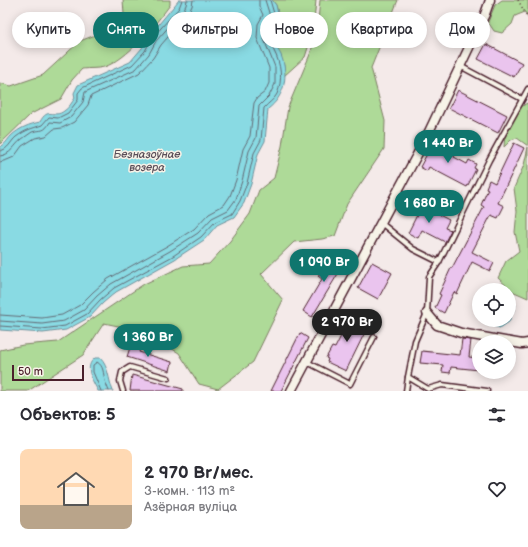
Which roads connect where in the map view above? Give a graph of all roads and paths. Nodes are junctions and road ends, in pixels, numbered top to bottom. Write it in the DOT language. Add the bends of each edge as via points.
graph roads {
  1 [pos="490,0"];
  2 [pos="518,0"];
  3 [pos="528,18"];
  4 [pos="460,66"];
  5 [pos="528,89"];
  6 [pos="522,99"];
  7 [pos="381,223"];
  8 [pos="439,262"];
  9 [pos="427,313"];
  10 [pos="374,337"];
  11 [pos="528,343"];
  12 [pos="307,362"];
  13 [pos="408,377"];
  14 [pos="168,378"];
  15 [pos="428,390"];
  16 [pos="123,391"];
  17 [pos="291,391"];
  18 [pos="406,391"];
  19 [pos="487,391"];
  1 -- 4 [label="street"];
  2 -- 3 [label="path"];
  4 -- 6 [label="lane"];
  4 -- 7 [label="street"];
  5 -- 6 [label="lane"];
  6 -- 8 [label="lane"];
  7 -- 8 [label="lane" via="413,249"];
  7 -- 12 [label="street"];
  8 -- 9 [label="lane" via="430,277"];
  9 -- 11 [label="street" via="437,325 461,333"];
  9 -- 13 [label="lane" via="416,341"];
  10 -- 12 [label="lane" via="350,384"];
  12 -- 17 [label="street"];
  13 -- 15 [label="lane"];
  13 -- 18 [label="lane"];
  14 -- 16 [label="lane" via="130,367 122,372 120,381"];
  15 -- 19 [label="lane" via="442,385"];
}
